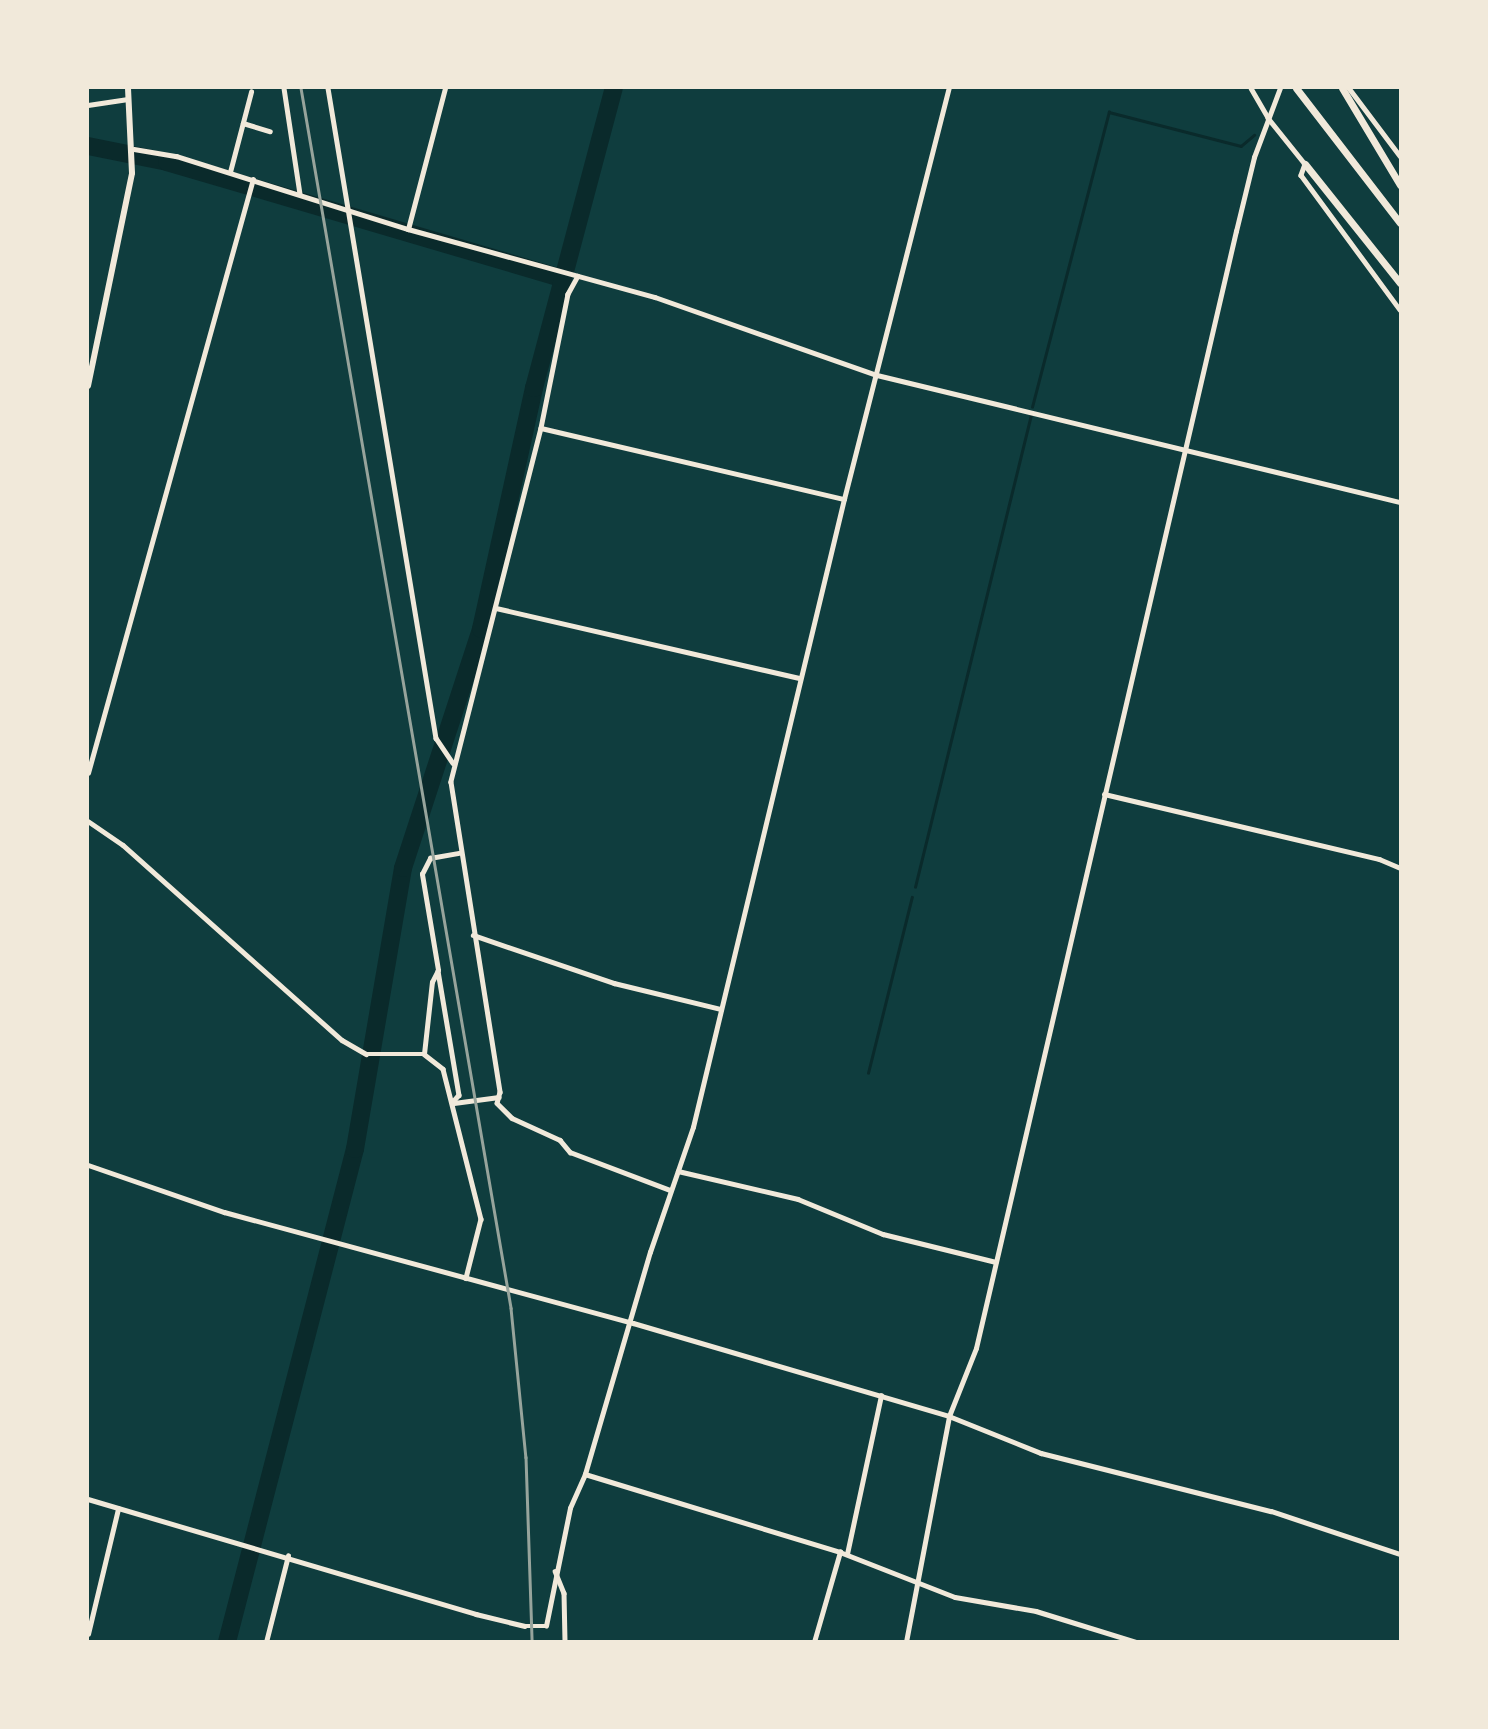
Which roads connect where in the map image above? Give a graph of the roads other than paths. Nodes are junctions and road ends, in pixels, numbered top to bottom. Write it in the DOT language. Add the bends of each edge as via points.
graph roads {
  1 [pos="128,88"];
  2 [pos="284,88"];
  3 [pos="328,88"];
  4 [pos="445,88"];
  5 [pos="949,88"];
  6 [pos="1251,88"];
  7 [pos="1280,88"];
  8 [pos="1296,88"];
  9 [pos="1342,88"];
  10 [pos="1349,88"];
  11 [pos="251,92"];
  12 [pos="130,98"];
  13 [pos="88,105"];
  14 [pos="1268,118"];
  15 [pos="243,123"];
  16 [pos="271,131"];
  17 [pos="134,153"];
  18 [pos="1401,156"];
  19 [pos="1305,164"];
  20 [pos="230,172"];
  21 [pos="253,179"];
  22 [pos="1401,185"];
  23 [pos="300,194"];
  24 [pos="345,209"];
  25 [pos="1401,223"];
  26 [pos="408,229"];
  27 [pos="578,276"];
  28 [pos="1401,283"];
  29 [pos="1401,310"];
  30 [pos="877,375"];
  31 [pos="88,386"];
  32 [pos="541,428"];
  33 [pos="1185,448"];
  34 [pos="844,499"];
  35 [pos="1401,502"];
  36 [pos="496,608"];
  37 [pos="800,678"];
  38 [pos="453,763"];
  39 [pos="88,772"];
  40 [pos="1104,794"];
  41 [pos="88,821"];
  42 [pos="459,853"];
  43 [pos="1401,868"];
  44 [pos="472,935"];
  45 [pos="438,970"];
  46 [pos="721,1009"];
  47 [pos="424,1054"];
  48 [pos="499,1097"];
  49 [pos="453,1103"];
  50 [pos="88,1165"];
  51 [pos="678,1171"];
  52 [pos="670,1190"];
  53 [pos="996,1262"];
  54 [pos="466,1278"];
  55 [pos="633,1323"];
  56 [pos="881,1396"];
  57 [pos="949,1416"];
  58 [pos="585,1474"];
  59 [pos="88,1499"];
  60 [pos="118,1509"];
  61 [pos="840,1552"];
  62 [pos="847,1554"];
  63 [pos="1401,1554"];
  64 [pos="288,1556"];
  65 [pos="555,1571"];
  66 [pos="915,1580"];
  67 [pos="88,1634"];
  68 [pos="266,1642"];
  69 [pos="565,1642"];
  70 [pos="814,1642"];
  71 [pos="906,1642"];
  72 [pos="1136,1642"];
  1 -- 12 [label="main road"];
  2 -- 23 [label="street"];
  3 -- 24 [label="street"];
  4 -- 26 [label="street"];
  5 -- 30 [label="street"];
  6 -- 14 [label="street"];
  7 -- 14 [label="street"];
  8 -- 25 [label="highway"];
  9 -- 22 [label="highway"];
  10 -- 18 [label="street"];
  11 -- 15 [label="street"];
  12 -- 13 [label="street"];
  12 -- 17 [label="main road"];
  14 -- 19 [label="street"];
  14 -- 33 [label="street" via="1254,157"];
  15 -- 16 [label="street"];
  15 -- 20 [label="street"];
  17 -- 20 [label="street"];
  17 -- 31 [label="main road"];
  19 -- 28 [label="highway"];
  19 -- 29 [label="street" via="1301,175"];
  20 -- 21 [label="street"];
  21 -- 23 [label="street"];
  21 -- 39 [label="street"];
  23 -- 24 [label="street"];
  24 -- 26 [label="street"];
  24 -- 38 [label="street" via="439,743"];
  26 -- 27 [label="street"];
  27 -- 30 [label="street" via="655,297"];
  27 -- 32 [label="street" via="568,294"];
  30 -- 33 [label="street"];
  30 -- 34 [label="street"];
  32 -- 34 [label="street"];
  32 -- 36 [label="street"];
  33 -- 35 [label="street"];
  33 -- 40 [label="street"];
  34 -- 37 [label="street"];
  36 -- 37 [label="street"];
  36 -- 38 [label="street"];
  37 -- 46 [label="street"];
  38 -- 42 [label="street"];
  40 -- 43 [label="street"];
  40 -- 53 [label="street"];
  41 -- 47 [label="street" via="123,845 317,1021 367,1054"];
  42 -- 44 [label="street"];
  42 -- 45 [label="street" via="430,858 422,874"];
  44 -- 46 [label="street" via="614,983"];
  44 -- 48 [label="street"];
  45 -- 47 [label="street" via="432,982"];
  45 -- 49 [label="street" via="459,1095"];
  46 -- 51 [label="street"];
  47 -- 49 [label="street" via="443,1069"];
  48 -- 49 [label="street"];
  48 -- 52 [label="street" via="497,1103 512,1118 561,1140 570,1152"];
  49 -- 54 [label="street" via="481,1219"];
  50 -- 54 [label="street" via="336,1244"];
  51 -- 52 [label="street"];
  51 -- 53 [label="street" via="798,1199 883,1234"];
  52 -- 55 [label="street"];
  53 -- 57 [label="street" via="976,1348"];
  54 -- 55 [label="street"];
  55 -- 56 [label="street"];
  55 -- 58 [label="street"];
  56 -- 57 [label="street"];
  56 -- 62 [label="street"];
  57 -- 63 [label="street" via="1041,1452 1271,1511"];
  57 -- 66 [label="street"];
  58 -- 61 [label="street"];
  58 -- 65 [label="street" via="570,1508"];
  59 -- 60 [label="street"];
  60 -- 64 [label="street"];
  60 -- 67 [label="street"];
  61 -- 62 [label="street"];
  61 -- 70 [label="street"];
  62 -- 66 [label="street"];
  64 -- 65 [label="street" via="525,1626 546,1626"];
  64 -- 68 [label="street"];
  65 -- 69 [label="street" via="564,1593"];
  66 -- 71 [label="street"];
  66 -- 72 [label="street" via="955,1597 1036,1611"];
}
